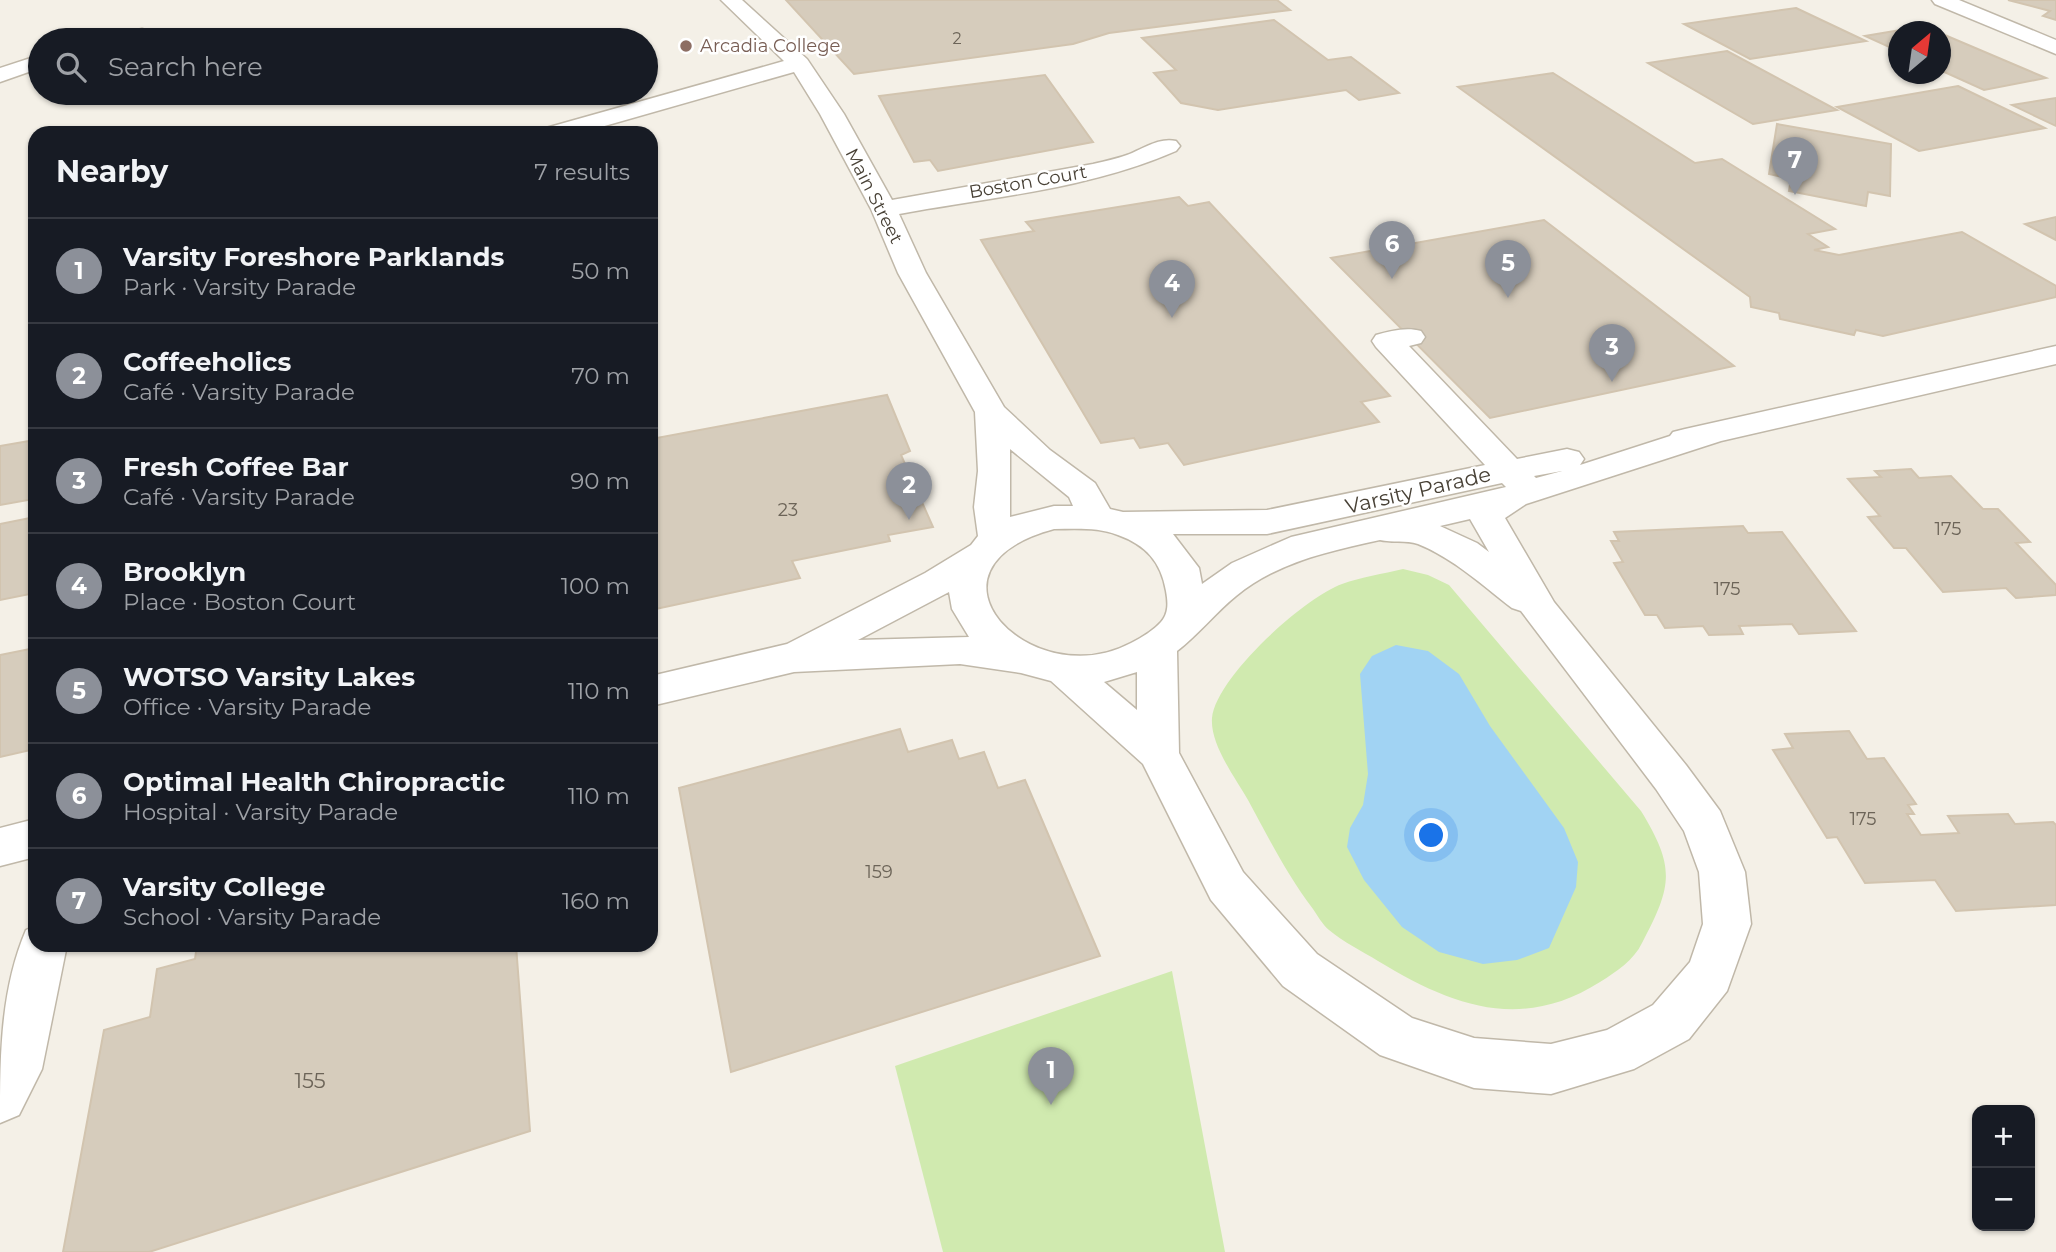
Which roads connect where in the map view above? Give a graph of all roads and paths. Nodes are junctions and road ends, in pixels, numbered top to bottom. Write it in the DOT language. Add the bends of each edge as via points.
graph roads {
  1 [pos="732,0"];
  2 [pos="1942,0"];
  3 [pos="2056,48"];
  4 [pos="799,64"];
  5 [pos="28,65"];
  6 [pos="0,75"];
  7 [pos="658,104"];
  8 [pos="653,105"];
  9 [pos="579,126"];
  10 [pos="1168,146"];
  11 [pos="884,209"];
  12 [pos="1410,337"];
  13 [pos="2056,355"];
  14 [pos="991,412"];
  15 [pos="1517,485"];
  16 [pos="1110,520"];
  17 [pos="1368,530"];
  18 [pos="987,547"];
  19 [pos="1541,611"];
  20 [pos="1167,638"];
  21 [pos="794,657"];
  22 [pos="1045,664"];
  23 [pos="658,689"];
  24 [pos="1158,753"];
  25 [pos="28,840"];
  26 [pos="0,847"];
  27 [pos="41,952"];
  28 [pos="0,1097"];
  1 -- 4 [label="street, Main Street"];
  2 -- 3 [label="street"];
  4 -- 7 [label="street"];
  4 -- 11 [label="street, Main Street"];
  5 -- 6 [label="street"];
  8 -- 9 [label="street"];
  10 -- 11 [label="street, Boston Court" via="1094,171"];
  11 -- 14 [label="street, Main Street" via="912,273"];
  12 -- 15 [label="street" via="1387,341"];
  13 -- 15 [label="street, Varsity Parade" via="1709,435"];
  14 -- 16 [label="street"];
  14 -- 18 [label="street" via="995,471"];
  15 -- 16 [label="street, Varsity Parade" via="1267,522"];
  15 -- 17 [label="street, Varsity Parade"];
  15 -- 19 [label="street" via="1486,515"];
  16 -- 18 [label="street" via="1042,519 1016,527"];
  16 -- 20 [label="street" via="1152,537 1174,556 1186,580 1187,605"];
  17 -- 19 [label="street" via="1420,531 1464,552"];
  17 -- 20 [label="street, Varsity Parade" via="1298,547 1228,583"];
  18 -- 21 [label="street" via="938,582"];
  18 -- 22 [label="street" via="968,577 968,601 978,625 999,645"];
  19 -- 24 [label="street" via="1691,805 1704,824 1722,872 1727,924 1710,975 1671,1021 1616,1052 1551,1069 1474,1063 1398,1038 1300,970 1227,886"];
  20 -- 22 [label="street" via="1130,662 1097,668"];
  20 -- 24 [label="street"];
  21 -- 22 [label="street" via="960,650"];
  21 -- 23 [label="street"];
  22 -- 24 [label="street"];
  25 -- 26 [label="street"];
  27 -- 28 [label="street" via="16,1069"];
}
